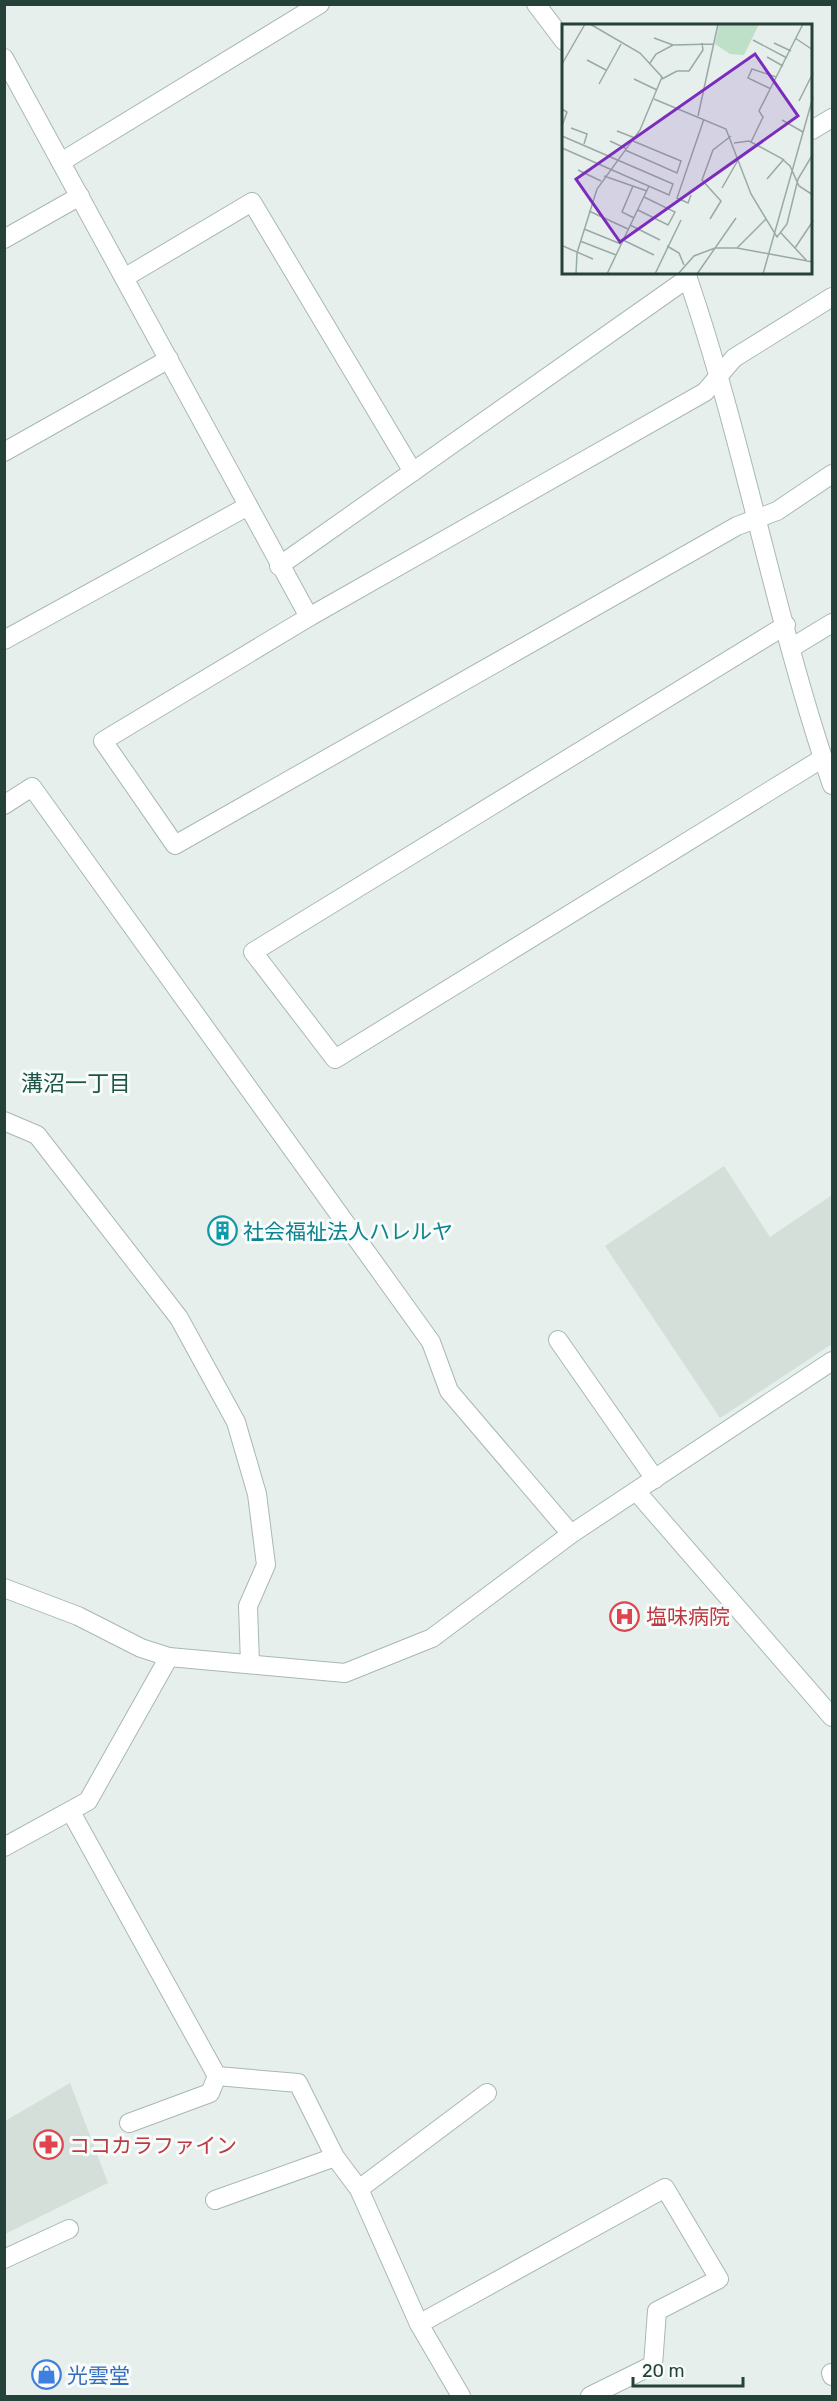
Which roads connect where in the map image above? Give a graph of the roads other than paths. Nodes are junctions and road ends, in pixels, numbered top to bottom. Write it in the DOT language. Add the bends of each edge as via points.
graph roads {
  1 [pos="320,4"];
  2 [pos="536,4"];
  3 [pos="562,38"];
  4 [pos="4,58"];
  5 [pos="832,117"];
  6 [pos="813,129"];
  7 [pos="62,162"];
  8 [pos="80,196"];
  9 [pos="4,239"];
  10 [pos="687,276"];
  11 [pos="124,278"];
  12 [pos="832,297"];
  13 [pos="169,359"];
  14 [pos="718,378"];
  15 [pos="4,452"];
  16 [pos="413,472"];
  17 [pos="832,474"];
  18 [pos="248,506"];
  19 [pos="757,519"];
  20 [pos="279,566"];
  21 [pos="309,617"];
  22 [pos="832,623"];
  23 [pos="786,625"];
  24 [pos="4,640"];
  25 [pos="791,648"];
  26 [pos="823,758"];
  27 [pos="832,784"];
  28 [pos="4,805"];
  29 [pos="4,1121"];
  30 [pos="558,1340"];
  31 [pos="832,1362"];
  32 [pos="655,1479"];
  33 [pos="636,1491"];
  34 [pos="571,1534"];
  35 [pos="4,1588"];
  36 [pos="169,1658"];
  37 [pos="250,1664"];
  38 [pos="832,1717"];
  39 [pos="71,1812"];
  40 [pos="4,1848"];
  41 [pos="217,2076"];
  42 [pos="487,2093"];
  43 [pos="129,2122"];
  44 [pos="335,2157"];
  45 [pos="359,2189"];
  46 [pos="214,2200"];
  47 [pos="69,2229"];
  48 [pos="4,2259"];
  49 [pos="419,2324"];
  50 [pos="461,2397"];
  51 [pos="590,2397"];
  1 -- 7 [label="street"];
  2 -- 3 [label="street"];
  4 -- 7 [label="street"];
  5 -- 6 [label="street"];
  7 -- 8 [label="street"];
  8 -- 9 [label="street"];
  8 -- 11 [label="street"];
  10 -- 14 [label="street"];
  10 -- 16 [label="street"];
  11 -- 13 [label="street"];
  11 -- 16 [label="street" via="252,202"];
  12 -- 14 [label="street" via="734,358"];
  13 -- 15 [label="street"];
  13 -- 18 [label="street"];
  14 -- 19 [label="street"];
  14 -- 21 [label="street" via="705,392"];
  16 -- 20 [label="street"];
  17 -- 19 [label="street" via="777,511"];
  18 -- 20 [label="street"];
  18 -- 24 [label="street"];
  19 -- 21 [label="street" via="737,526 175,845 103,741"];
  19 -- 23 [label="street"];
  20 -- 21 [label="street"];
  22 -- 25 [label="street"];
  23 -- 25 [label="street"];
  23 -- 26 [label="street" via="254,952 335,1059"];
  25 -- 26 [label="street"];
  26 -- 27 [label="street"];
  28 -- 34 [label="street" via="32,787 431,1342 449,1391"];
  29 -- 37 [label="street" via="37,1135 172,1309 236,1422 257,1494 266,1564 248,1606"];
  30 -- 32 [label="street"];
  31 -- 32 [label="street"];
  32 -- 33 [label="street"];
  33 -- 34 [label="street"];
  33 -- 38 [label="street"];
  34 -- 37 [label="street" via="432,1638 345,1673"];
  35 -- 36 [label="street" via="78,1616"];
  36 -- 37 [label="street"];
  36 -- 39 [label="street" via="88,1801"];
  39 -- 40 [label="street"];
  39 -- 41 [label="street"];
  41 -- 43 [label="street" via="210,2093"];
  41 -- 44 [label="street" via="298,2083"];
  42 -- 45 [label="street"];
  44 -- 45 [label="street"];
  44 -- 46 [label="street"];
  45 -- 49 [label="street"];
  47 -- 48 [label="street"];
  49 -- 50 [label="street"];
  49 -- 51 [label="street" via="665,2188 719,2278 657,2311 653,2365"];
}
